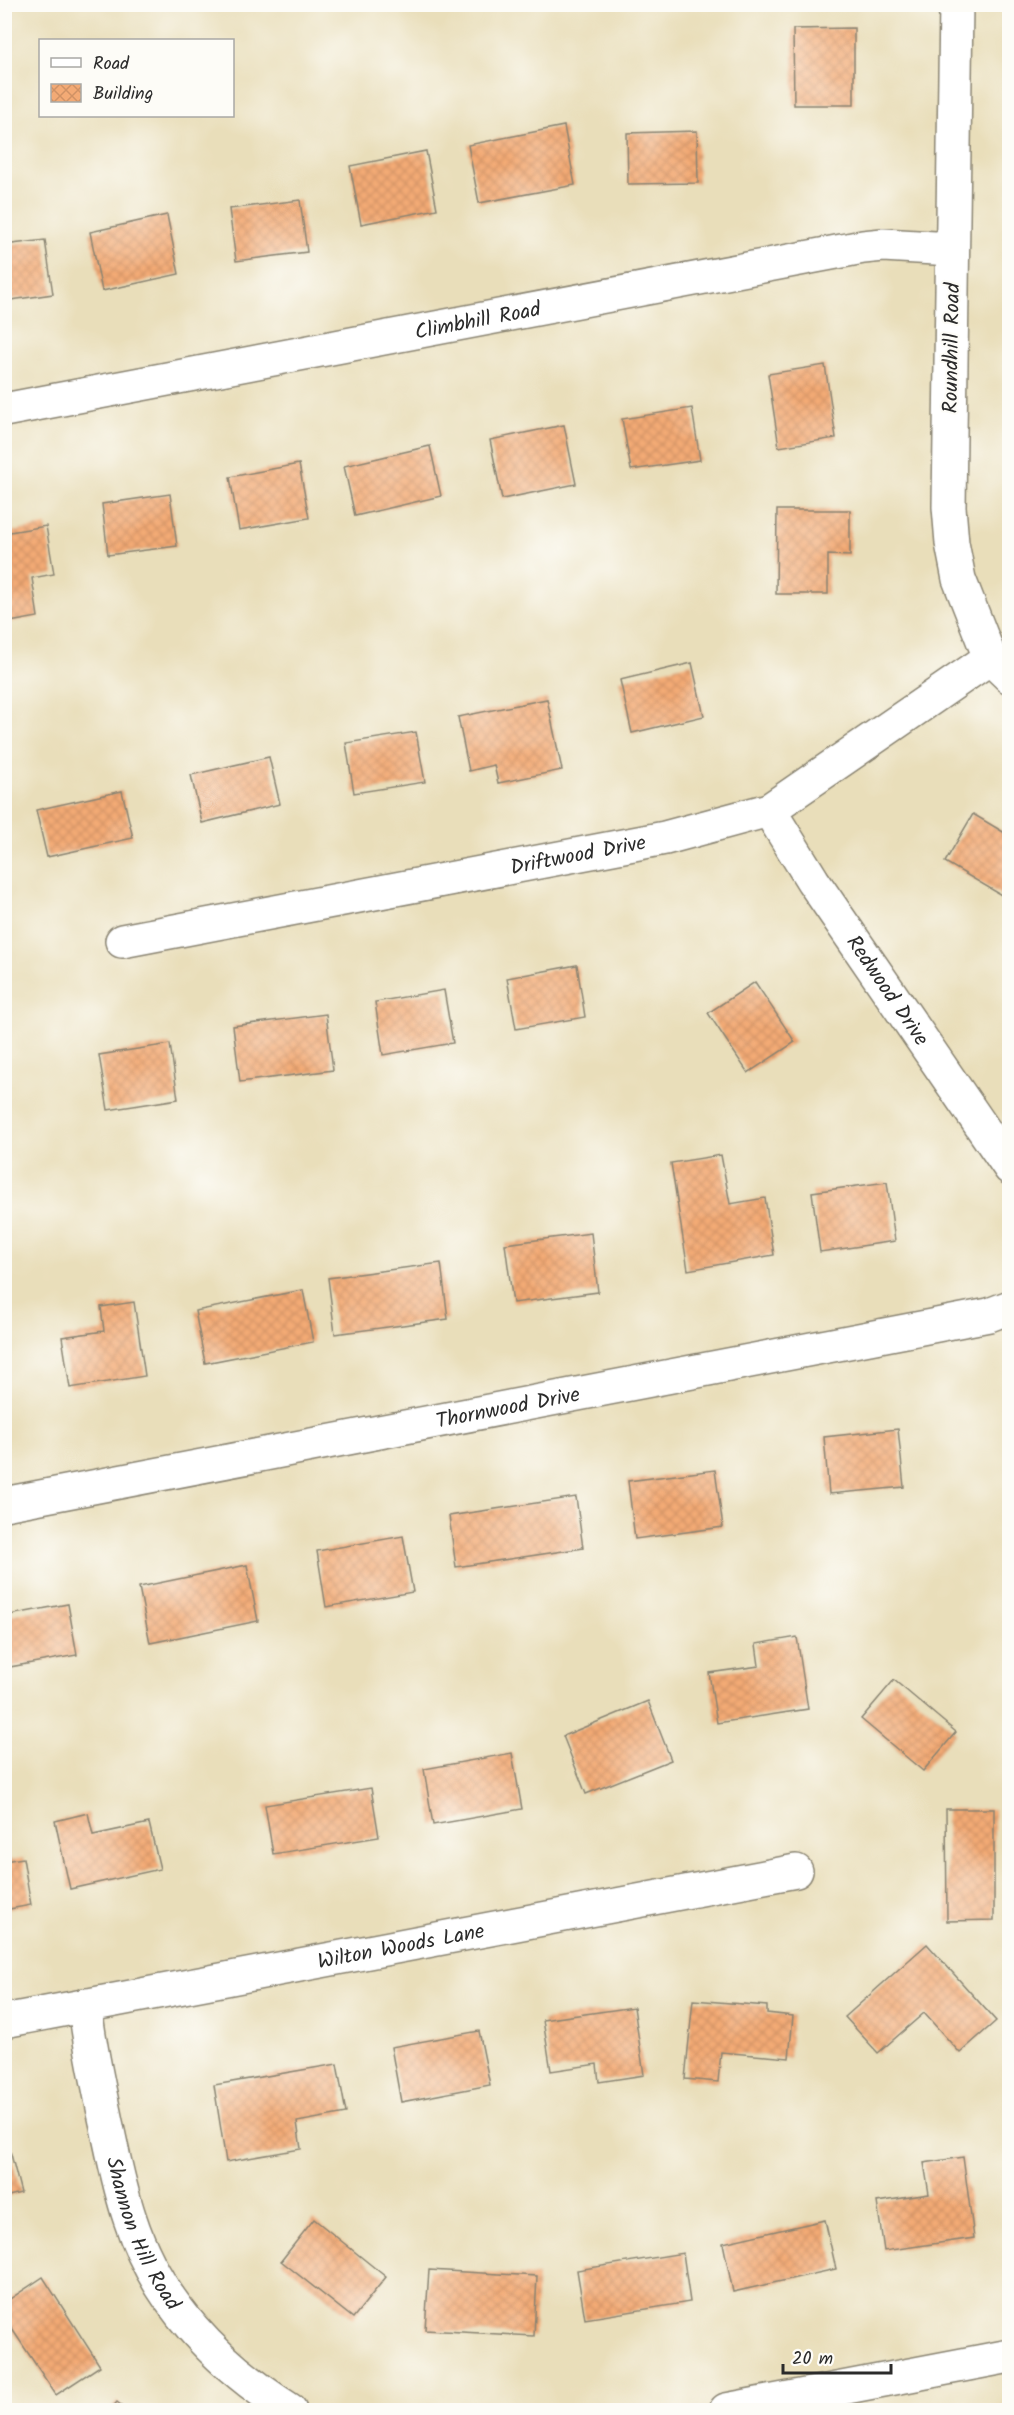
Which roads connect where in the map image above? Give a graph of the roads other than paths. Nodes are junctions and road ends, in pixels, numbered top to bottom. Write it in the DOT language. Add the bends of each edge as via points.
graph roads {
  1 [pos="956,4"];
  2 [pos="952,249"];
  3 [pos="4,411"];
  4 [pos="1000,668"];
  5 [pos="769,810"];
  6 [pos="122,941"];
  7 [pos="1010,1168"];
  8 [pos="1010,1307"];
  9 [pos="4,1504"];
  10 [pos="796,1871"];
  11 [pos="85,2005"];
  12 [pos="4,2021"];
  13 [pos="1010,2355"];
  14 [pos="290,2410"];
  15 [pos="726,2410"];
  1 -- 2 [label="street, Roundhill Road"];
  2 -- 3 [label="street, Climbhill Road" via="863,247"];
  2 -- 4 [label="street, Roundhill Road" via="952,543 959,579"];
  4 -- 5 [label="street, Driftwood Drive"];
  5 -- 6 [label="street, Driftwood Drive" via="665,838"];
  5 -- 7 [label="street, Redwood Drive" via="813,882"];
  8 -- 9 [label="street, Thornwood Drive" via="989,1315"];
  10 -- 11 [label="street, Wilton Woods Lane"];
  11 -- 12 [label="street, Wilton Woods Lane"];
  11 -- 14 [label="street, Shannon Hill Road" via="122,2194 143,2251 168,2297 204,2343 259,2391"];
  13 -- 15 [label="street"];
}
